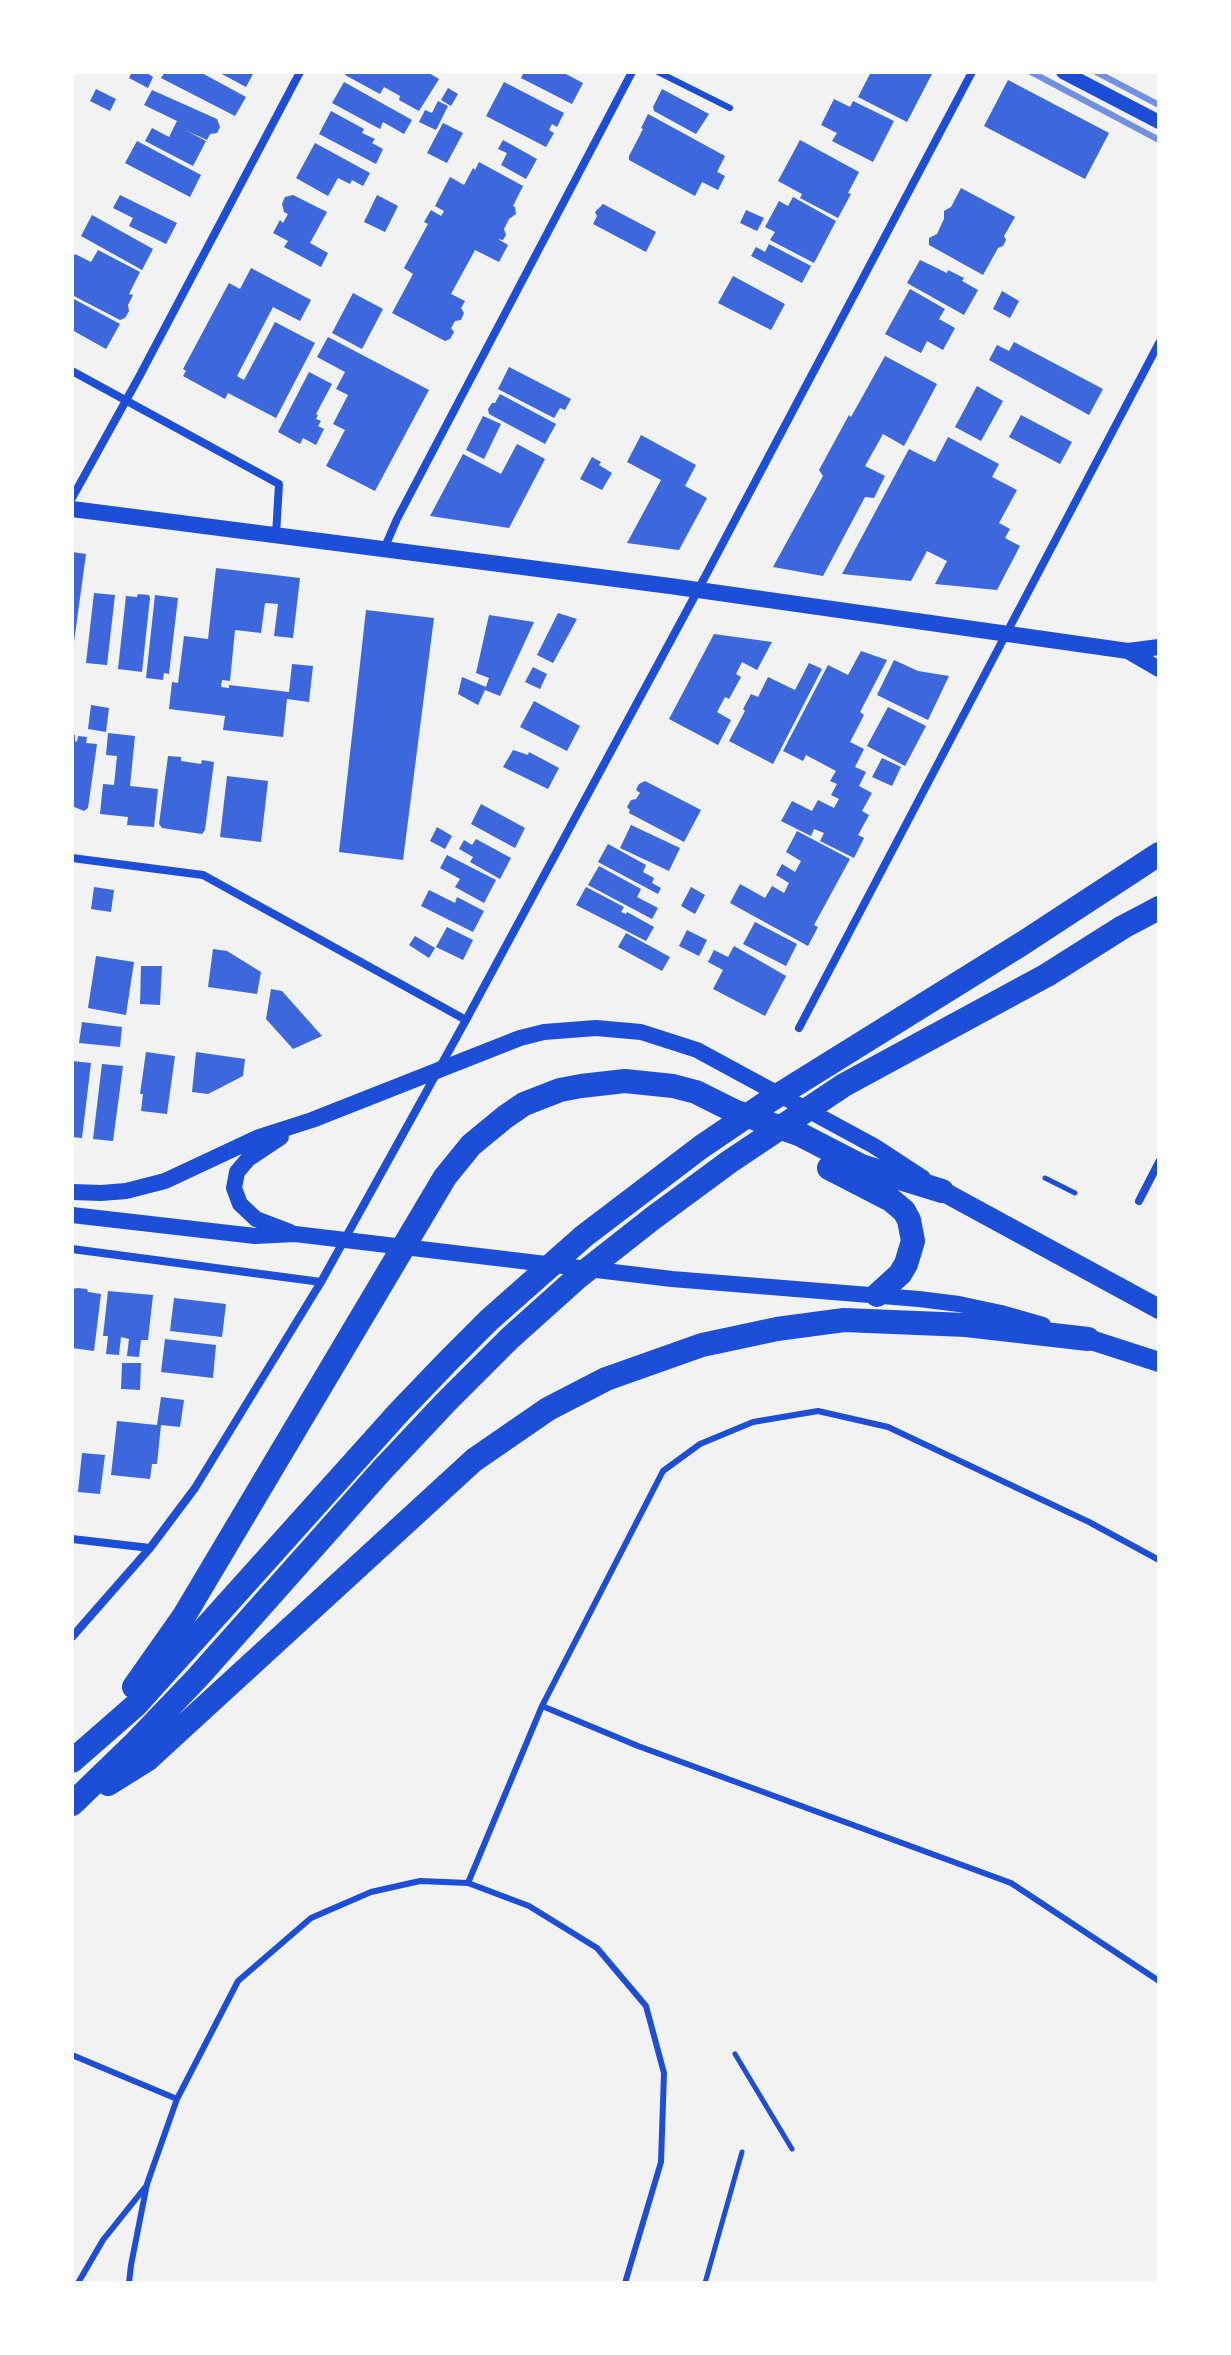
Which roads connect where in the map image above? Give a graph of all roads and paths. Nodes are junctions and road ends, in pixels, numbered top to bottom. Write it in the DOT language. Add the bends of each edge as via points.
graph roads {
  1 [pos="300,72"];
  2 [pos="632,72"];
  3 [pos="658,72"];
  4 [pos="972,72"];
  5 [pos="1063,72"];
  6 [pos="730,108"];
  7 [pos="1159,122"];
  8 [pos="1159,343"];
  9 [pos="72,371"];
  10 [pos="126,400"];
  11 [pos="72,498"];
  12 [pos="72,509"];
  13 [pos="276,535"];
  14 [pos="384,549"];
  15 [pos="698,590"];
  16 [pos="1006,633"];
  17 [pos="1159,647"];
  18 [pos="1128,651"];
  19 [pos="1159,669"];
  20 [pos="1159,854"];
  21 [pos="72,858"];
  22 [pos="1159,895"];
  23 [pos="1159,908"];
  24 [pos="1123,927"];
  25 [pos="466,1020"];
  26 [pos="799,1028"];
  27 [pos="312,1120"];
  28 [pos="1159,1162"];
  29 [pos="863,1164"];
  30 [pos="1045,1178"];
  31 [pos="942,1191"];
  32 [pos="72,1192"];
  33 [pos="1075,1193"];
  34 [pos="1139,1201"];
  35 [pos="72,1215"];
  36 [pos="300,1234"];
  37 [pos="72,1249"];
  38 [pos="321,1282"];
  39 [pos="877,1295"];
  40 [pos="1159,1309"];
  41 [pos="1088,1339"];
  42 [pos="1159,1362"];
  43 [pos="72,1539"];
  44 [pos="150,1548"];
  45 [pos="1159,1560"];
  46 [pos="72,1637"];
  47 [pos="542,1706"];
  48 [pos="72,1759"];
  49 [pos="72,1805"];
  50 [pos="468,1883"];
  51 [pos="1159,1981"];
  52 [pos="735,2054"];
  53 [pos="72,2055"];
  54 [pos="177,2099"];
  55 [pos="792,2149"];
  56 [pos="742,2152"];
  57 [pos="147,2184"];
  58 [pos="78,2283"];
  59 [pos="129,2283"];
  60 [pos="625,2283"];
  61 [pos="705,2283"];
  1 -- 10 [label="street"];
  2 -- 14 [label="street"];
  3 -- 6 [label="lane"];
  4 -- 15 [label="street"];
  5 -- 7 [label="street"];
  8 -- 16 [label="street"];
  9 -- 10 [label="street"];
  10 -- 11 [label="street"];
  10 -- 13 [label="street" via="279,484"];
  12 -- 13 [label="main road"];
  13 -- 14 [label="main road"];
  14 -- 15 [label="main road"];
  15 -- 16 [label="main road"];
  15 -- 25 [label="street"];
  16 -- 18 [label="main road"];
  16 -- 26 [label="street"];
  17 -- 18 [label="main road"];
  18 -- 19 [label="main road"];
  20 -- 48 [label="highway" via="769,1101 584,1236 448,1361 136,1705"];
  21 -- 25 [label="street" via="203,875"];
  22 -- 24 [label="highway"];
  23 -- 24 [label="highway"];
  24 -- 49 [label="highway" via="1047,975 844,1085 729,1162 578,1277 446,1402 198,1677"];
  25 -- 38 [label="street"];
  27 -- 29 [label="main road" via="520,1038 596,1028 641,1032 713,1058"];
  27 -- 32 [label="main road" via="259,1137 155,1184"];
  27 -- 36 [label="main road" via="248,1159 235,1180 235,1197 256,1219"];
  28 -- 34 [label="street"];
  29 -- 31 [label="highway"];
  29 -- 39 [label="highway" via="904,1211 913,1241 906,1264"];
  29 -- 48 [label="highway" via="786,1146 696,1092 651,1082 560,1090 505,1117 471,1145 433,1195 166,1643"];
  30 -- 33 [label="path"];
  31 -- 40 [label="main road"];
  35 -- 36 [label="main road" via="255,1236"];
  36 -- 39 [label="main road" via="672,1279"];
  37 -- 38 [label="street"];
  38 -- 44 [label="street" via="195,1488"];
  39 -- 41 [label="main road" via="959,1304"];
  41 -- 42 [label="main road"];
  41 -- 49 [label="highway" via="966,1325 844,1320 702,1345 606,1379 548,1409 474,1460 148,1759"];
  43 -- 44 [label="street"];
  44 -- 46 [label="street"];
  45 -- 47 [label="lane" via="888,1427 818,1411 753,1422 700,1444 663,1471"];
  47 -- 50 [label="lane"];
  47 -- 51 [label="lane" via="1011,1883"];
  50 -- 54 [label="lane" via="420,1881 371,1892 311,1918 238,1981"];
  50 -- 60 [label="lane" via="529,1906 597,1948 646,2006 664,2073 661,2162"];
  52 -- 55 [label="path"];
  53 -- 54 [label="lane"];
  54 -- 57 [label="lane"];
  56 -- 61 [label="path"];
  57 -- 58 [label="lane" via="103,2240"];
  57 -- 59 [label="lane"];
}
